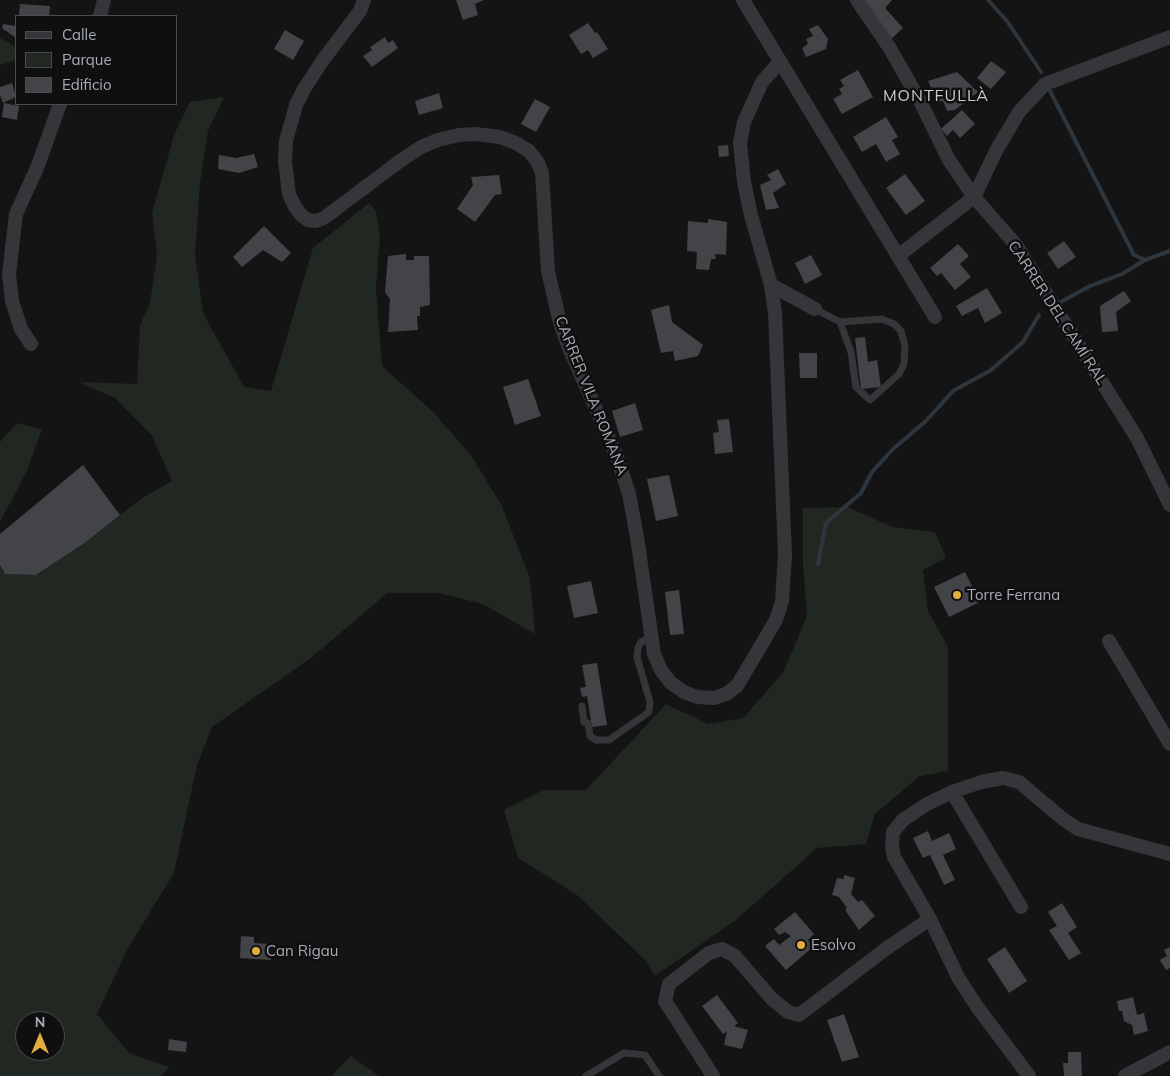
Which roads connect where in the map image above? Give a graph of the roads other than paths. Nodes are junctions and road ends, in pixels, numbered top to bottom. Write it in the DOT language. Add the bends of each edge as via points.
graph roads {
  1 [pos="104,0"];
  2 [pos="364,0"];
  3 [pos="743,0"];
  4 [pos="857,0"];
  5 [pos="100,15"];
  6 [pos="1170,37"];
  7 [pos="779,63"];
  8 [pos="60,105"];
  9 [pos="974,196"];
  10 [pos="898,256"];
  11 [pos="771,285"];
  12 [pos="814,309"];
  13 [pos="935,318"];
  14 [pos="840,322"];
  15 [pos="31,344"];
  16 [pos="1170,505"];
  17 [pos="651,637"];
  18 [pos="1109,641"];
  19 [pos="582,706"];
  20 [pos="1170,744"];
  21 [pos="952,792"];
  22 [pos="1170,854"];
  23 [pos="1021,907"];
  24 [pos="930,919"];
  25 [pos="1170,1052"];
  26 [pos="586,1076"];
  27 [pos="659,1076"];
  28 [pos="713,1076"];
  29 [pos="1029,1076"];
  30 [pos="1125,1076"];
  1 -- 5 [label="street"];
  2 -- 17 [label="street, CARRER VILA ROMANA" via="360,11 323,60 296,105 286,141 289,194 295,207 308,220 316,220 324,218 420,147 438,140 475,134 500,137 529,151 542,173 548,271 560,323 616,454 628,494"];
  3 -- 7 [label="street"];
  4 -- 9 [label="street, CARRER DEL CAMÍ RAL" via="889,47 949,160"];
  6 -- 9 [label="street" via="1045,84 1019,112"];
  7 -- 10 [label="street"];
  7 -- 11 [label="street, CARRER VILA ROMANA" via="762,82 744,122 740,142 751,215"];
  8 -- 15 [label="street" via="16,214 9,274 12,300 21,329"];
  9 -- 10 [label="street"];
  9 -- 16 [label="street, CARRER DEL CAMÍ RAL" via="1016,245 1137,438"];
  10 -- 13 [label="street"];
  11 -- 12 [label="street"];
  11 -- 17 [label="street, CARRER VILA ROMANA" via="775,313 785,555 782,601 776,620 738,686 714,698 697,697 671,682 661,670"];
  12 -- 14 [label="lane"];
  14 -- 14 [label="lane" via="882,319 901,331 905,346 904,364 899,374 870,400 856,387 851,352"];
  17 -- 19 [label="lane" via="641,642 637,656 650,702 649,712 610,740 596,740 590,736 588,723 584,722"];
  18 -- 20 [label="street"];
  21 -- 22 [label="street" via="1003,778 1019,782 1078,829"];
  21 -- 23 [label="street"];
  21 -- 24 [label="street" via="903,820 893,832 894,857"];
  24 -- 28 [label="street" via="800,1015 788,1012 772,999 735,956 722,949 709,953 669,984 665,1001"];
  24 -- 29 [label="street" via="964,986"];
  25 -- 30 [label="street"];
  26 -- 27 [label="lane" via="624,1053 644,1055"];
}
